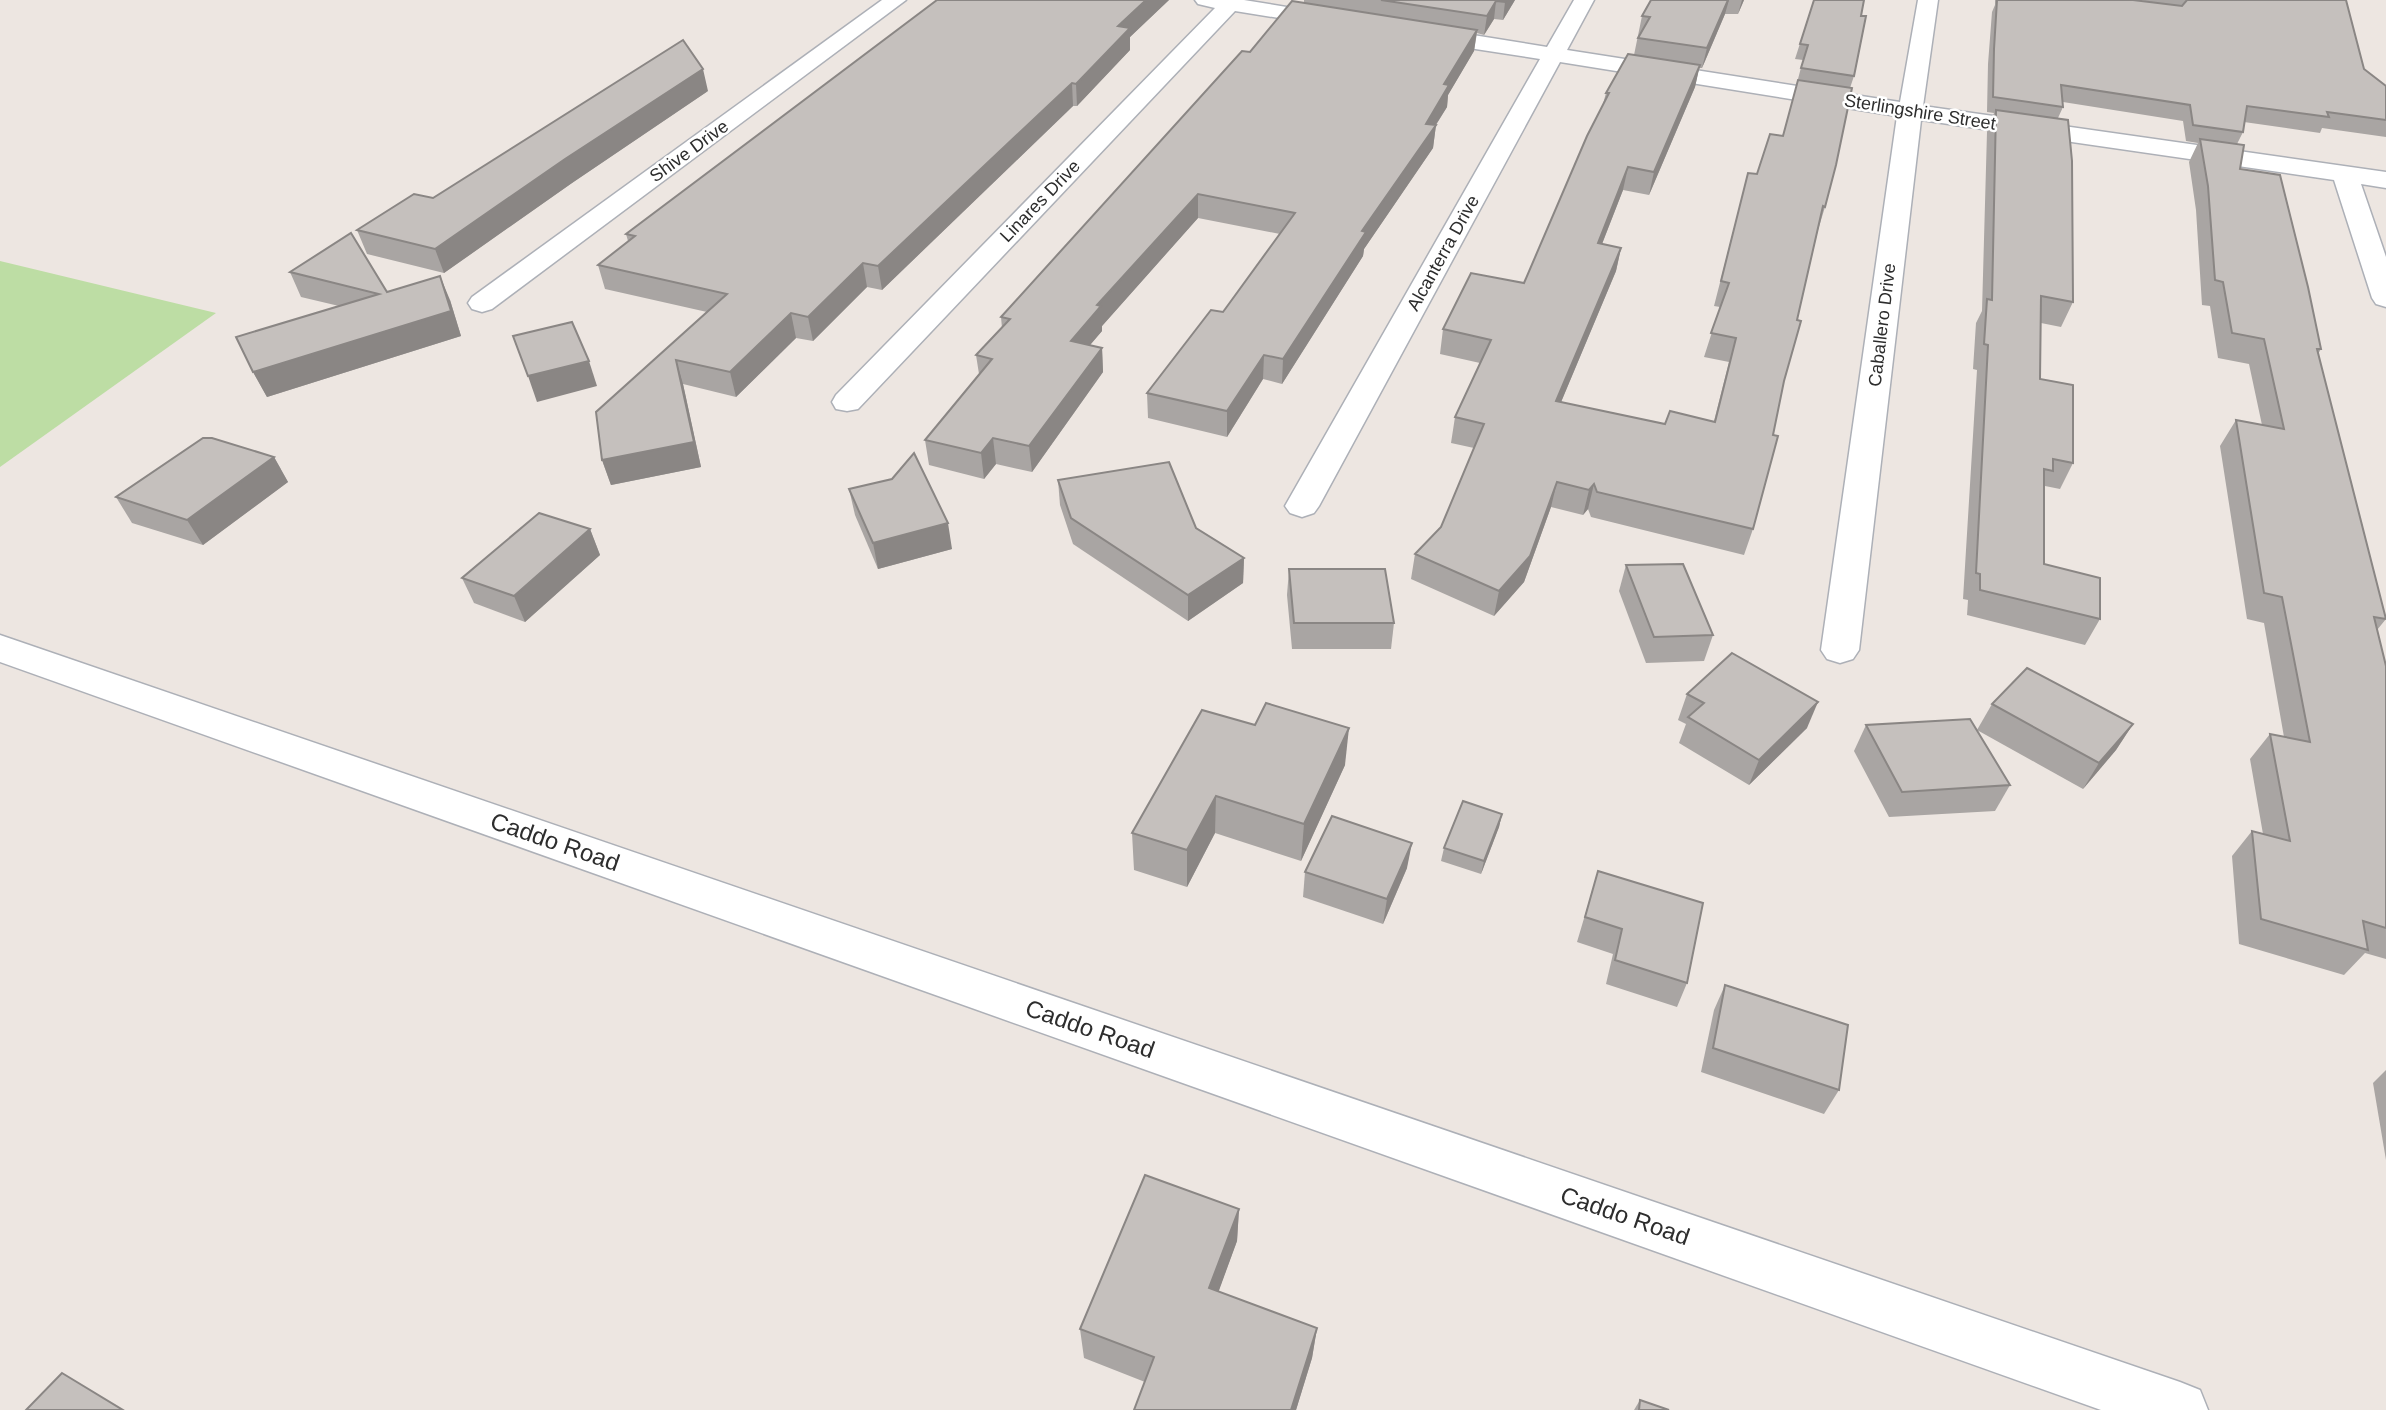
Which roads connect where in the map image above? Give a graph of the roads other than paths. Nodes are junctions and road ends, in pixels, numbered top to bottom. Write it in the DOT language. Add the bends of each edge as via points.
graph roads {
  1 [pos="896,0"];
  2 [pos="1584,0"];
  3 [pos="1928,0"];
  4 [pos="1223,1"];
  5 [pos="1351,23"];
  6 [pos="1405,32"];
  7 [pos="1553,55"];
  8 [pos="1910,111"];
  9 [pos="2345,174"];
  10 [pos="2386,180"];
  11 [pos="2386,298"];
  12 [pos="482,303"];
  13 [pos="847,402"];
  14 [pos="1302,506"];
  15 [pos="0,648"];
  16 [pos="1840,650"];
  17 [pos="2180,1410"];
  1 -- 12 [label="street, Shive Drive"];
  2 -- 7 [label="street, Alcanterra Drive"];
  3 -- 8 [label="street, Caballero Drive"];
  4 -- 5 [label="street"];
  4 -- 13 [label="street, Linares Drive"];
  6 -- 7 [label="street, Sterlingshire Street"];
  7 -- 8 [label="street, Sterlingshire Street"];
  7 -- 14 [label="street, Alcanterra Drive"];
  8 -- 9 [label="street, Sterlingshire Street"];
  8 -- 16 [label="street, Caballero Drive"];
  9 -- 10 [label="street, Sterlingshire Street"];
  9 -- 11 [label="street"];
  15 -- 17 [label="street, Caddo Road"];
}
